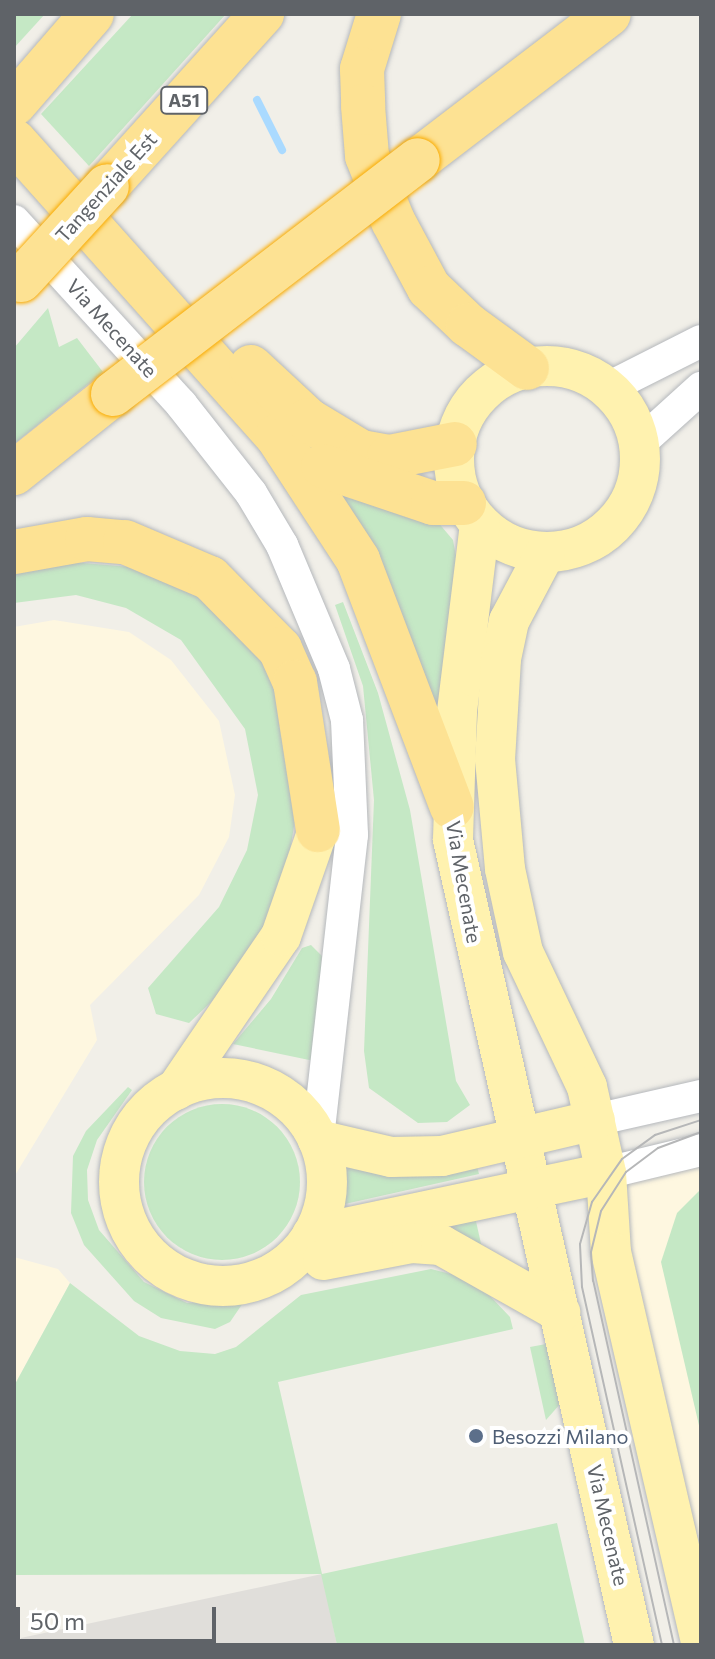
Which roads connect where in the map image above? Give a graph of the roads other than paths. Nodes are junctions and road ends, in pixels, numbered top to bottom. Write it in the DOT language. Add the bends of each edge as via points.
graph roads {
  1 [pos="92,14"];
  2 [pos="262,14"];
  3 [pos="379,14"];
  4 [pos="609,14"];
  5 [pos="574,30"];
  6 [pos="17,102"];
  7 [pos="14,141"];
  8 [pos="14,221"];
  9 [pos="18,284"];
  10 [pos="701,341"];
  11 [pos="527,368"];
  12 [pos="608,388"];
  13 [pos="701,388"];
  14 [pos="277,436"];
  15 [pos="455,444"];
  16 [pos="639,444"];
  17 [pos="14,473"];
  18 [pos="472,514"];
  19 [pos="14,552"];
  20 [pos="545,553"];
  21 [pos="308,599"];
  22 [pos="452,807"];
  23 [pos="318,830"];
  24 [pos="176,1090"];
  25 [pos="701,1096"];
  26 [pos="595,1120"];
  27 [pos="318,1140"];
  28 [pos="520,1140"];
  29 [pos="701,1150"];
  30 [pos="606,1173"];
  31 [pos="531,1186"];
  32 [pos="312,1235"];
  33 [pos="283,1267"];
  34 [pos="560,1312"];
  35 [pos="701,1641"];
  36 [pos="634,1645"];
  1 -- 6 [label="highway"];
  2 -- 9 [label="highway, Tangenziale Est / A51, bridge"];
  3 -- 11 [label="highway" via="362,69 363,106 367,156 393,221 429,288"];
  4 -- 5 [label="highway"];
  5 -- 17 [label="highway, bridge" via="418,160"];
  6 -- 15 [label="highway" via="222,338 308,420 361,452 389,457"];
  7 -- 14 [label="highway"];
  8 -- 21 [label="street, Via Mecenate" via="216,446 282,545"];
  10 -- 12 [label="street"];
  11 -- 12 [label="main road, Via Mecenate" via="570,369"];
  11 -- 15 [label="main road, Via Mecenate" via="499,379 476,399"];
  12 -- 16 [label="main road, Via Mecenate" via="628,413"];
  13 -- 16 [label="street"];
  14 -- 18 [label="highway" via="354,480"];
  14 -- 22 [label="highway" via="358,560"];
  15 -- 18 [label="main road, Via Mecenate" via="454,469"];
  16 -- 20 [label="main road, Via Mecenate" via="638,482 615,524 583,546"];
  18 -- 20 [label="main road, Via Mecenate" via="499,539"];
  18 -- 22 [label="main road, Via Mecenate"];
  19 -- 23 [label="highway" via="87,539 125,542 210,578 280,649 295,682"];
  20 -- 26 [label="main road" via="509,621 501,659 495,759 502,837 523,952 587,1087"];
  21 -- 23 [label="street, Via Mecenate" via="324,731"];
  21 -- 27 [label="street, Via Mecenate" via="337,681 352,769 352,835"];
  22 -- 28 [label="main road, Via Mecenate" via="453,840"];
  23 -- 24 [label="main road, Via Mecenate" via="281,936"];
  24 -- 27 [label="main road, Via Mecenate" via="213,1079 251,1082 286,1100"];
  24 -- 33 [label="main road, Via Mecenate" via="145,1113 123,1152 120,1203 135,1239 162,1267 197,1283 236,1286"];
  25 -- 26 [label="street"];
  26 -- 28 [label="main road"];
  26 -- 30 [label="main road"];
  27 -- 28 [label="main road" via="391,1157 423,1157"];
  27 -- 32 [label="main road, Via Mecenate" via="327,1191"];
  28 -- 31 [label="main road, Via Mecenate"];
  29 -- 30 [label="street"];
  30 -- 31 [label="main road"];
  30 -- 35 [label="main road" via="611,1252"];
  31 -- 32 [label="main road"];
  31 -- 34 [label="main road, Via Mecenate"];
  32 -- 33 [label="main road, Via Mecenate"];
  33 -- 34 [label="main road, Via Mecenate" via="426,1243 455,1250"];
  34 -- 36 [label="main road, Via Mecenate"];
}
